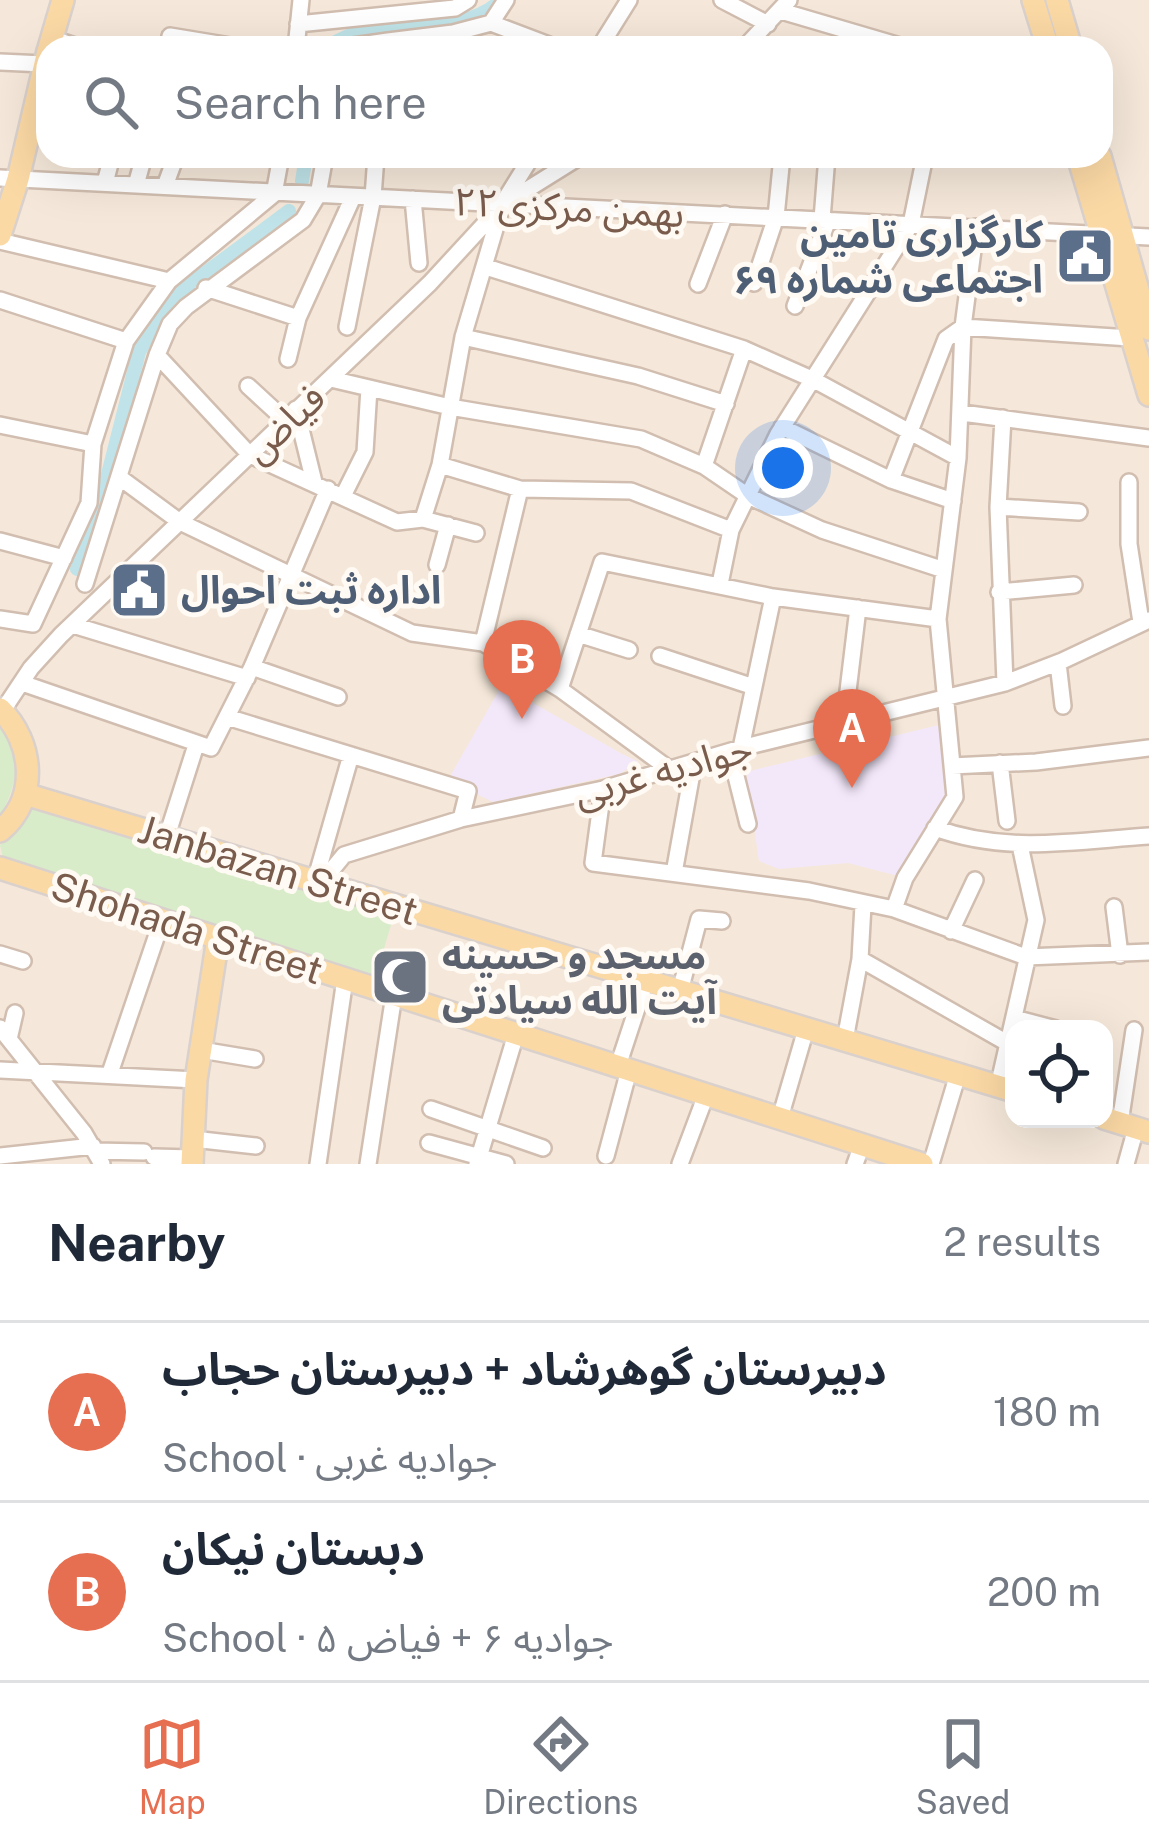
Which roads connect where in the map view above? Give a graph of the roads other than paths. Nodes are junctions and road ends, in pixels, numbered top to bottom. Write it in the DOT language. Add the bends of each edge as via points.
graph roads {
  1 [pos="63,0"];
  2 [pos="298,0"];
  3 [pos="468,0"];
  4 [pos="506,0"];
  5 [pos="629,0"];
  6 [pos="722,0"];
  7 [pos="1034,0"];
  8 [pos="1065,3"];
  9 [pos="785,6"];
  10 [pos="491,23"];
  11 [pos="298,24"];
  12 [pos="768,24"];
  13 [pos="52,36"];
  14 [pos="297,36"];
  15 [pos="441,36"];
  16 [pos="525,36"];
  17 [pos="607,36"];
  18 [pos="756,36"];
  19 [pos="873,36"];
  20 [pos="1044,36"];
  21 [pos="1069,36"];
  22 [pos="36,53"];
  23 [pos="0,62"];
  24 [pos="36,90"];
  25 [pos="109,168"];
  26 [pos="141,168"];
  27 [pos="172,168"];
  28 [pos="278,168"];
  29 [pos="323,168"];
  30 [pos="375,168"];
  31 [pos="525,168"];
  32 [pos="562,168"];
  33 [pos="781,168"];
  34 [pos="827,168"];
  35 [pos="923,168"];
  36 [pos="1083,168"];
  37 [pos="1102,168"];
  38 [pos="9,179"];
  39 [pos="105,183"];
  40 [pos="136,184"];
  41 [pos="165,186"];
  42 [pos="274,194"];
  43 [pos="318,195"];
  44 [pos="353,197"];
  45 [pos="374,197"];
  46 [pos="413,199"];
  47 [pos="501,206"];
  48 [pos="724,214"];
  49 [pos="776,217"];
  50 [pos="825,219"];
  51 [pos="911,224"];
  52 [pos="976,227"];
  53 [pos="1110,235"];
  54 [pos="1149,237"];
  55 [pos="0,238"];
  56 [pos="419,262"];
  57 [pos="486,267"];
  58 [pos="169,281"];
  59 [pos="754,283"];
  60 [pos="698,284"];
  61 [pos="206,288"];
  62 [pos="0,300"];
  63 [pos="795,306"];
  64 [pos="298,318"];
  65 [pos="963,327"];
  66 [pos="347,328"];
  67 [pos="1140,334"];
  68 [pos="463,337"];
  69 [pos="126,341"];
  70 [pos="744,349"];
  71 [pos="157,355"];
  72 [pos="288,359"];
  73 [pos="331,379"];
  74 [pos="814,380"];
  75 [pos="248,386"];
  76 [pos="369,388"];
  77 [pos="1149,395"];
  78 [pos="726,404"];
  79 [pos="450,407"];
  80 [pos="962,412"];
  81 [pos="291,415"];
  82 [pos="1003,418"];
  83 [pos="0,425"];
  84 [pos="782,427"];
  85 [pos="909,432"];
  86 [pos="1149,438"];
  87 [pos="93,444"];
  88 [pos="250,455"];
  89 [pos="958,458"];
  90 [pos="440,465"];
  91 [pos="704,466"];
  92 [pos="119,477"];
  93 [pos="891,480"];
  94 [pos="1129,482"];
  95 [pos="328,489"];
  96 [pos="520,490"];
  97 [pos="748,496"];
  98 [pos="952,501"];
  99 [pos="998,507"];
  100 [pos="1079,512"];
  101 [pos="423,519"];
  102 [pos="180,522"];
  103 [pos="448,525"];
  104 [pos="731,530"];
  105 [pos="476,533"];
  106 [pos="0,542"];
  107 [pos="64,559"];
  108 [pos="437,565"];
  109 [pos="944,570"];
  110 [pos="290,572"];
  111 [pos="85,584"];
  112 [pos="720,584"];
  113 [pos="1074,585"];
  114 [pos="999,592"];
  115 [pos="773,597"];
  116 [pos="858,608"];
  117 [pos="0,619"];
  118 [pos="938,619"];
  119 [pos="1145,621"];
  120 [pos="67,630"];
  121 [pos="578,634"];
  122 [pos="483,643"];
  123 [pos="629,650"];
  124 [pos="660,656"];
  125 [pos="1058,663"];
  126 [pos="250,673"];
  127 [pos="22,683"];
  128 [pos="1004,683"];
  129 [pos="754,687"];
  130 [pos="560,689"];
  131 [pos="338,698"];
  132 [pos="946,700"];
  133 [pos="1063,706"];
  134 [pos="1,710"];
  135 [pos="227,717"];
  136 [pos="844,724"];
  137 [pos="196,745"];
  138 [pos="1149,748"];
  139 [pos="736,750"];
  140 [pos="351,755"];
  141 [pos="694,762"];
  142 [pos="1000,763"];
  143 [pos="952,766"];
  144 [pos="668,769"];
  145 [pos="603,789"];
  146 [pos="25,794"];
  147 [pos="461,819"];
  148 [pos="1007,821"];
  149 [pos="748,824"];
  150 [pos="935,828"];
  151 [pos="0,831"];
  152 [pos="167,836"];
  153 [pos="1149,836"];
  154 [pos="1020,845"];
  155 [pos="0,868"];
  156 [pos="674,873"];
  157 [pos="975,880"];
  158 [pos="318,882"];
  159 [pos="863,904"];
  160 [pos="1114,907"];
  161 [pos="894,908"];
  162 [pos="162,920"];
  163 [pos="722,921"];
  164 [pos="951,931"];
  165 [pos="218,938"];
  166 [pos="1149,952"];
  167 [pos="0,955"];
  168 [pos="1120,955"];
  169 [pos="1026,956"];
  170 [pos="860,959"];
  171 [pos="23,962"];
  172 [pos="344,979"];
  173 [pos="646,981"];
  174 [pos="680,991"];
  175 [pos="394,994"];
  176 [pos="15,1013"];
  177 [pos="1014,1018"];
  178 [pos="1022,1020"];
  179 [pos="806,1029"];
  180 [pos="1135,1030"];
  181 [pos="4,1034"];
  182 [pos="516,1034"];
  183 [pos="845,1040"];
  184 [pos="1005,1042"];
  185 [pos="200,1050"];
  186 [pos="255,1059"];
  187 [pos="623,1068"];
  188 [pos="34,1069"];
  189 [pos="0,1070"];
  190 [pos="110,1073"];
  191 [pos="958,1075"];
  192 [pos="196,1080"];
  193 [pos="1005,1089"];
  194 [pos="706,1094"];
  195 [pos="431,1109"];
  196 [pos="780,1118"];
  197 [pos="1127,1125"];
  198 [pos="488,1128"];
  199 [pos="429,1142"];
  200 [pos="256,1146"];
  201 [pos="543,1148"];
  202 [pos="97,1154"];
  203 [pos="193,1154"];
  204 [pos="859,1154"];
  205 [pos="0,1156"];
  206 [pos="606,1156"];
  207 [pos="478,1160"];
  208 [pos="318,1164"];
  209 [pos="368,1164"];
  210 [pos="506,1164"];
  211 [pos="680,1164"];
  212 [pos="922,1164"];
  213 [pos="932,1164"];
  214 [pos="1126,1164"];
  1 -- 13 [label="main road"];
  2 -- 11 [label="street"];
  3 -- 11 [label="street"];
  4 -- 10 [label="street"];
  5 -- 17 [label="street"];
  6 -- 12 [label="street"];
  7 -- 20 [label="main road"];
  8 -- 21 [label="main road"];
  9 -- 12 [label="street"];
  9 -- 19 [label="street"];
  10 -- 15 [label="street"];
  10 -- 16 [label="street"];
  11 -- 14 [label="street"];
  12 -- 18 [label="street"];
  22 -- 23 [label="street"];
  24 -- 38 [label="main road"];
  25 -- 39 [label="street"];
  26 -- 40 [label="street"];
  27 -- 41 [label="street"];
  28 -- 42 [label="street"];
  29 -- 43 [label="street"];
  30 -- 45 [label="street"];
  31 -- 47 [label="street"];
  32 -- 47 [label="street"];
  33 -- 49 [label="street"];
  34 -- 50 [label="street"];
  35 -- 51 [label="street"];
  36 -- 53 [label="main road"];
  37 -- 53 [label="main road"];
  38 -- 39 [label="street, ۲۲بهمن مرکزی"];
  38 -- 55 [label="main road"];
  39 -- 40 [label="street, ۲۲بهمن مرکزی"];
  40 -- 41 [label="street, ۲۲بهمن مرکزی"];
  41 -- 42 [label="street, ۲۲بهمن مرکزی"];
  42 -- 43 [label="street, ۲۲بهمن مرکزی"];
  42 -- 58 [label="street"];
  43 -- 44 [label="street, ۲۲بهمن مرکزی"];
  43 -- 61 [label="street" via="303,220"];
  44 -- 45 [label="street, ۲۲بهمن مرکزی"];
  44 -- 64 [label="street"];
  45 -- 46 [label="street, ۲۲بهمن مرکزی"];
  45 -- 66 [label="street"];
  46 -- 47 [label="street, ۲۲بهمن مرکزی"];
  46 -- 56 [label="street"];
  47 -- 48 [label="street, ۲۲بهمن مرکزی"];
  47 -- 57 [label="street"];
  47 -- 73 [label="street, فیاض"];
  48 -- 49 [label="street, ۲۲بهمن مرکزی"];
  48 -- 60 [label="street"];
  49 -- 50 [label="street, ۲۲بهمن مرکزی"];
  49 -- 59 [label="street"];
  50 -- 51 [label="street, ۲۲بهمن مرکزی"];
  50 -- 63 [label="street"];
  51 -- 52 [label="street, ۲۲بهمن مرکزی"];
  51 -- 74 [label="street"];
  52 -- 53 [label="street, ۲۲بهمن مرکزی"];
  52 -- 65 [label="street"];
  53 -- 54 [label="street, ۲۲بهمن مرکزی"];
  53 -- 67 [label="main road"];
  55 -- 58 [label="street"];
  57 -- 68 [label="street"];
  57 -- 70 [label="street"];
  58 -- 69 [label="street"];
  61 -- 64 [label="street"];
  61 -- 71 [label="street" via="170,324"];
  62 -- 69 [label="street"];
  64 -- 72 [label="street"];
  65 -- 67 [label="street"];
  65 -- 80 [label="street"];
  65 -- 85 [label="street" via="946,339"];
  67 -- 77 [label="main road"];
  68 -- 78 [label="street"];
  68 -- 79 [label="street"];
  69 -- 87 [label="street"];
  70 -- 74 [label="street"];
  70 -- 78 [label="street"];
  71 -- 88 [label="street"];
  71 -- 92 [label="street"];
  73 -- 76 [label="street"];
  73 -- 81 [label="street, فیاض"];
  74 -- 84 [label="street"];
  74 -- 85 [label="street"];
  75 -- 81 [label="street"];
  76 -- 79 [label="street"];
  76 -- 95 [label="street" via="365,452"];
  78 -- 91 [label="street"];
  79 -- 90 [label="street"];
  79 -- 91 [label="street" via="641,439"];
  80 -- 82 [label="street"];
  80 -- 89 [label="street"];
  81 -- 88 [label="street, فیاض"];
  81 -- 95 [label="street"];
  82 -- 86 [label="street"];
  82 -- 99 [label="street"];
  83 -- 87 [label="street"];
  84 -- 93 [label="street"];
  84 -- 97 [label="street"];
  85 -- 89 [label="street"];
  85 -- 93 [label="street"];
  87 -- 107 [label="street" via="88,502"];
  88 -- 95 [label="street"];
  88 -- 102 [label="street, فیاض"];
  89 -- 98 [label="street"];
  90 -- 96 [label="street"];
  90 -- 101 [label="street"];
  91 -- 97 [label="street"];
  92 -- 102 [label="street"];
  92 -- 111 [label="street"];
  93 -- 98 [label="street"];
  94 -- 119 [label="street" via="1129,544"];
  95 -- 101 [label="street" via="398,522"];
  95 -- 110 [label="street"];
  96 -- 104 [label="street" via="631,491"];
  96 -- 122 [label="street"];
  97 -- 104 [label="street"];
  97 -- 109 [label="street"];
  98 -- 109 [label="street"];
  99 -- 100 [label="street"];
  99 -- 114 [label="street"];
  101 -- 103 [label="street"];
  102 -- 110 [label="street"];
  102 -- 120 [label="street, فیاض"];
  103 -- 105 [label="street"];
  103 -- 108 [label="street"];
  104 -- 112 [label="street"];
  106 -- 107 [label="street"];
  107 -- 117 [label="street" via="33,624"];
  109 -- 118 [label="street"];
  110 -- 122 [label="street" via="412,633"];
  110 -- 126 [label="street"];
  112 -- 115 [label="street"];
  112 -- 121 [label="street" via="602,562"];
  113 -- 114 [label="street"];
  114 -- 128 [label="street"];
  115 -- 116 [label="street"];
  115 -- 129 [label="street"];
  116 -- 118 [label="street"];
  116 -- 136 [label="street"];
  118 -- 132 [label="street"];
  119 -- 125 [label="street, جوادیه غربی"];
  120 -- 126 [label="street"];
  120 -- 127 [label="street, فیاض"];
  121 -- 123 [label="street"];
  121 -- 130 [label="street"];
  122 -- 130 [label="street"];
  124 -- 129 [label="street"];
  125 -- 128 [label="street, جوادیه غربی"];
  125 -- 133 [label="street"];
  126 -- 131 [label="street"];
  126 -- 135 [label="street"];
  127 -- 134 [label="street, فیاض"];
  127 -- 137 [label="street"];
  128 -- 132 [label="street, جوادیه غربی"];
  129 -- 139 [label="street"];
  130 -- 144 [label="street"];
  132 -- 136 [label="street, جوادیه غربی"];
  132 -- 143 [label="street"];
  134 -- 146 [label="main road" via="19,730 28,761"];
  135 -- 137 [label="street" via="211,748"];
  135 -- 140 [label="street"];
  136 -- 139 [label="street, جوادیه غربی"];
  137 -- 152 [label="street"];
  138 -- 142 [label="street"];
  139 -- 141 [label="street, جوادیه غربی"];
  139 -- 149 [label="street"];
  140 -- 147 [label="street" via="468,791"];
  140 -- 158 [label="street"];
  141 -- 144 [label="street, جوادیه غربی"];
  141 -- 156 [label="street"];
  142 -- 143 [label="street"];
  142 -- 148 [label="street"];
  143 -- 150 [label="street" via="955,797"];
  144 -- 145 [label="street, جوادیه غربی"];
  145 -- 147 [label="street, جوادیه غربی"];
  145 -- 156 [label="street" via="593,863"];
  146 -- 151 [label="main road"];
  146 -- 152 [label="main road, Janbazan Street"];
  147 -- 158 [label="street, جوادیه غربی" via="344,855"];
  150 -- 154 [label="street" via="974,842"];
  150 -- 161 [label="street"];
  152 -- 158 [label="main road, Janbazan Street"];
  153 -- 154 [label="street"];
  154 -- 169 [label="street" via="1036,920"];
  155 -- 162 [label="main road, Shohada Street"];
  156 -- 159 [label="street"];
  157 -- 164 [label="street"];
  158 -- 173 [label="main road, Janbazan Street"];
  159 -- 161 [label="street"];
  159 -- 170 [label="street"];
  160 -- 168 [label="street"];
  161 -- 164 [label="street"];
  162 -- 165 [label="main road, Shohada Street"];
  162 -- 190 [label="street"];
  163 -- 174 [label="street" via="699,919"];
  164 -- 169 [label="street"];
  165 -- 172 [label="main road, Shohada Street"];
  165 -- 185 [label="main road"];
  166 -- 168 [label="street"];
  167 -- 171 [label="street"];
  168 -- 169 [label="street"];
  169 -- 177 [label="street"];
  170 -- 183 [label="street"];
  170 -- 184 [label="street"];
  172 -- 175 [label="main road, Shohada Street"];
  172 -- 208 [label="street"];
  173 -- 174 [label="main road, Janbazan Street"];
  173 -- 187 [label="street"];
  174 -- 179 [label="main road, Janbazan Street"];
  175 -- 182 [label="main road, Shohada Street"];
  175 -- 209 [label="street"];
  176 -- 181 [label="street"];
  177 -- 178 [label="street"];
  179 -- 183 [label="main road, Janbazan Street"];
  179 -- 196 [label="street"];
  180 -- 197 [label="street"];
  181 -- 188 [label="street"];
  182 -- 187 [label="main road, Shohada Street"];
  182 -- 198 [label="street"];
  183 -- 191 [label="main road, Janbazan Street"];
  185 -- 186 [label="street"];
  185 -- 192 [label="main road"];
  187 -- 194 [label="main road, Shohada Street"];
  187 -- 206 [label="street"];
  188 -- 189 [label="street"];
  188 -- 190 [label="street"];
  188 -- 202 [label="street"];
  190 -- 192 [label="street"];
  191 -- 193 [label="main road, Janbazan Street"];
  191 -- 213 [label="street"];
  192 -- 203 [label="main road"];
  194 -- 196 [label="main road, Shohada Street"];
  194 -- 211 [label="street"];
  195 -- 198 [label="street"];
  196 -- 204 [label="main road, Shohada Street"];
  197 -- 214 [label="street"];
  198 -- 201 [label="street"];
  198 -- 207 [label="street"];
  199 -- 207 [label="street"];
  200 -- 203 [label="street"];
  202 -- 203 [label="street"];
  202 -- 205 [label="street"];
  204 -- 212 [label="main road, Shohada Street"];
  207 -- 210 [label="street"];
}
